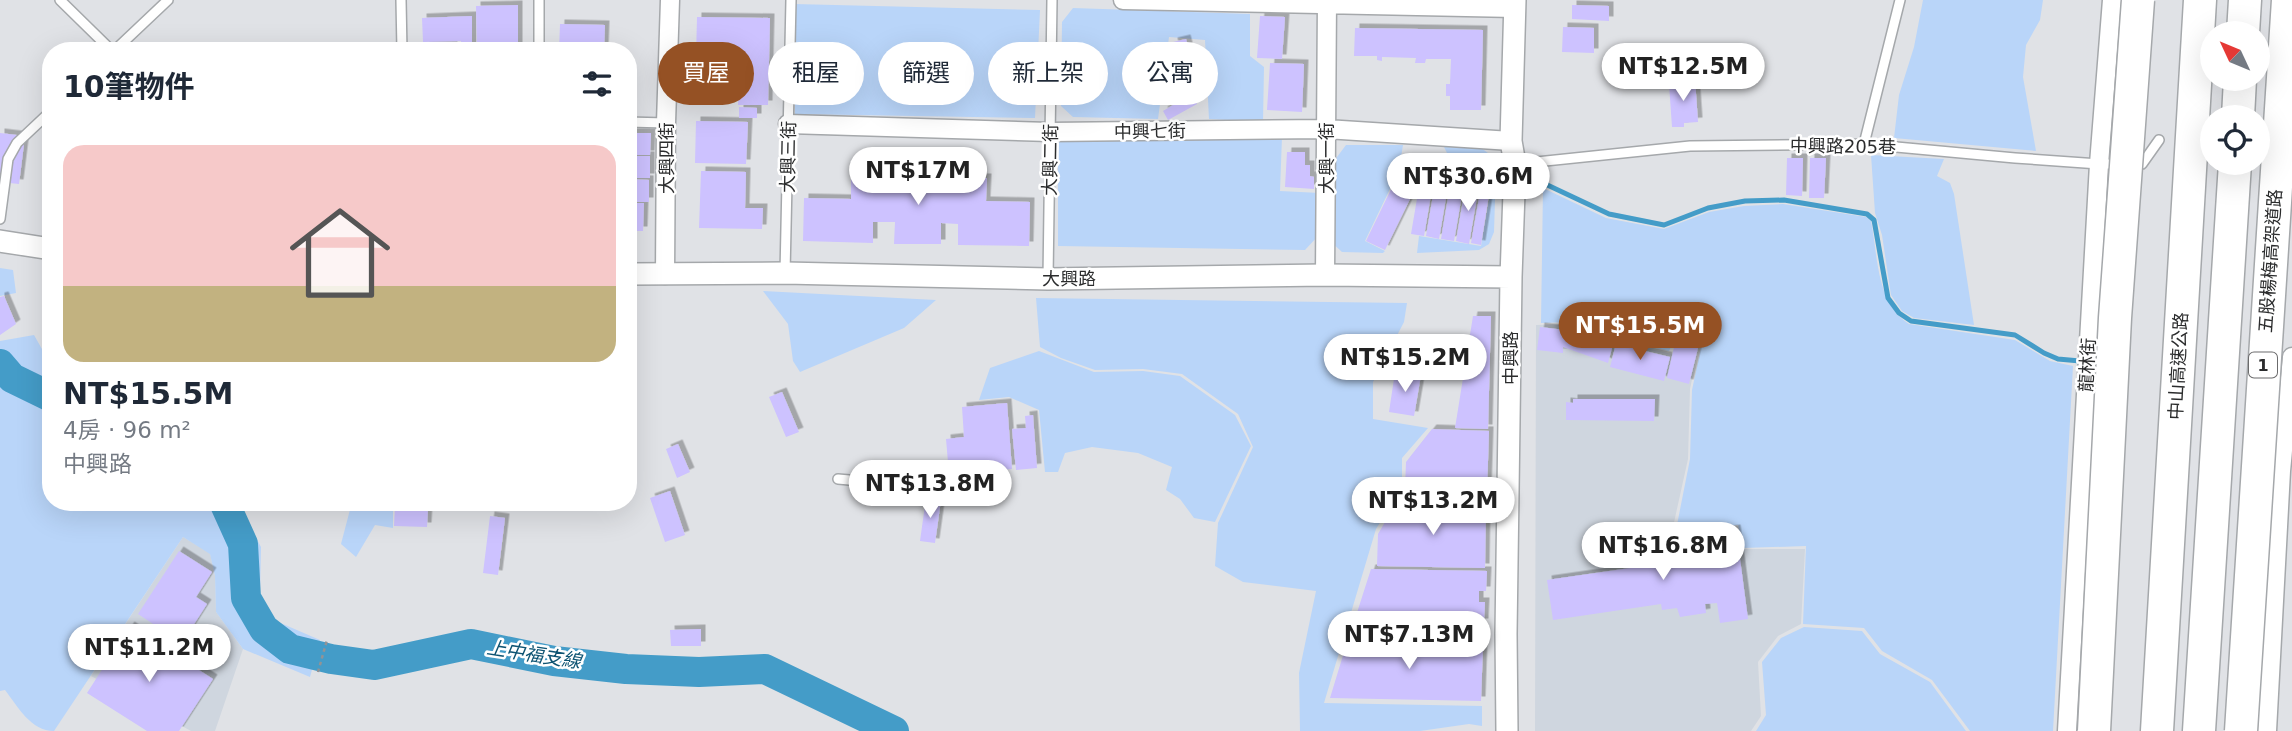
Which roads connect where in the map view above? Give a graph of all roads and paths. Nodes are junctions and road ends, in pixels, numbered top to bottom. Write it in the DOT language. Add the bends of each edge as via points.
graph roads {
  1 [pos="60,0"];
  2 [pos="168,0"];
  3 [pos="401,0"];
  4 [pos="539,0"];
  5 [pos="670,0"];
  6 [pos="791,0"];
  7 [pos="1052,0"];
  8 [pos="1123,0"];
  9 [pos="1900,0"];
  10 [pos="2112,0"];
  11 [pos="2138,0"];
  12 [pos="2200,0"];
  13 [pos="2245,0"];
  14 [pos="2288,0"];
  15 [pos="1327,2"];
  16 [pos="1515,4"];
  17 [pos="2244,21"];
  18 [pos="104,42"];
  19 [pos="123,42"];
  20 [pos="402,42"];
  21 [pos="539,42"];
  22 [pos="42,119"];
  23 [pos="637,122"];
  24 [pos="666,123"];
  25 [pos="788,124"];
  26 [pos="1326,129"];
  27 [pos="1050,132"];
  28 [pos="1511,141"];
  29 [pos="2159,141"];
  30 [pos="1864,144"];
  31 [pos="2270,144"];
  32 [pos="2292,148"];
  33 [pos="1515,164"];
  34 [pos="2099,164"];
  35 [pos="2234,175"];
  36 [pos="0,219"];
  37 [pos="0,242"];
  38 [pos="42,248"];
  39 [pos="786,273"];
  40 [pos="637,274"];
  41 [pos="666,275"];
  42 [pos="1325,275"];
  43 [pos="1511,277"];
  44 [pos="1048,279"];
  45 [pos="2292,357"];
  46 [pos="838,479"];
  47 [pos="936,487"];
  48 [pos="327,640"];
  49 [pos="318,671"];
  50 [pos="1507,723"];
  51 [pos="2067,731"];
  52 [pos="2094,731"];
  53 [pos="2157,731"];
  54 [pos="2199,731"];
  55 [pos="2241,731"];
  56 [pos="2267,731"];
  1 -- 18 [label="lane"];
  2 -- 19 [label="lane"];
  3 -- 20 [label="lane"];
  4 -- 21 [label="lane"];
  5 -- 24 [label="street, 大興四街"];
  6 -- 25 [label="lane, 大興三街"];
  7 -- 27 [label="lane, 大興二街"];
  8 -- 15 [label="street"];
  9 -- 30 [label="lane"];
  10 -- 34 [label="street, 龍林街"];
  11 -- 52 [label="highway, bridge" via="2115,318"];
  12 -- 53 [label="highway, 中山高速公路"];
  13 -- 17 [label="highway"];
  14 -- 55 [label="highway, 五股楊梅高架道路 / 1, bridge"];
  15 -- 16 [label="street"];
  15 -- 26 [label="street, 大興一街"];
  16 -- 28 [label="street, 中興路"];
  22 -- 36 [label="lane" via="17,143 8,159"];
  23 -- 24 [label="lane"];
  24 -- 41 [label="street, 大興四街"];
  25 -- 27 [label="street, 中興七街"];
  25 -- 39 [label="lane, 大興三街"];
  26 -- 27 [label="street, 中興七街"];
  26 -- 28 [label="street, 中興七街"];
  26 -- 42 [label="street, 大興一街"];
  27 -- 44 [label="lane, 大興二街"];
  28 -- 33 [label="street, 中興路"];
  29 -- 34 [label="lane, 中興路205巷" via="2142,164"];
  30 -- 33 [label="lane, 中興路205巷" via="1690,146"];
  30 -- 34 [label="lane, 中興路205巷"];
  31 -- 32 [label="lane"];
  33 -- 43 [label="street, 中興路"];
  34 -- 51 [label="street, 龍林街"];
  35 -- 54 [label="highway, 1"];
  37 -- 38 [label="street"];
  39 -- 41 [label="street, 大興路"];
  39 -- 44 [label="street, 大興路"];
  40 -- 41 [label="street, 大興路"];
  42 -- 43 [label="street, 大興路"];
  42 -- 44 [label="street, 大興路"];
  43 -- 50 [label="street, 中興路"];
  45 -- 56 [label="street"];
  46 -- 47 [label="lane" via="910,490"];
  48 -- 49 [label="path"];
}
